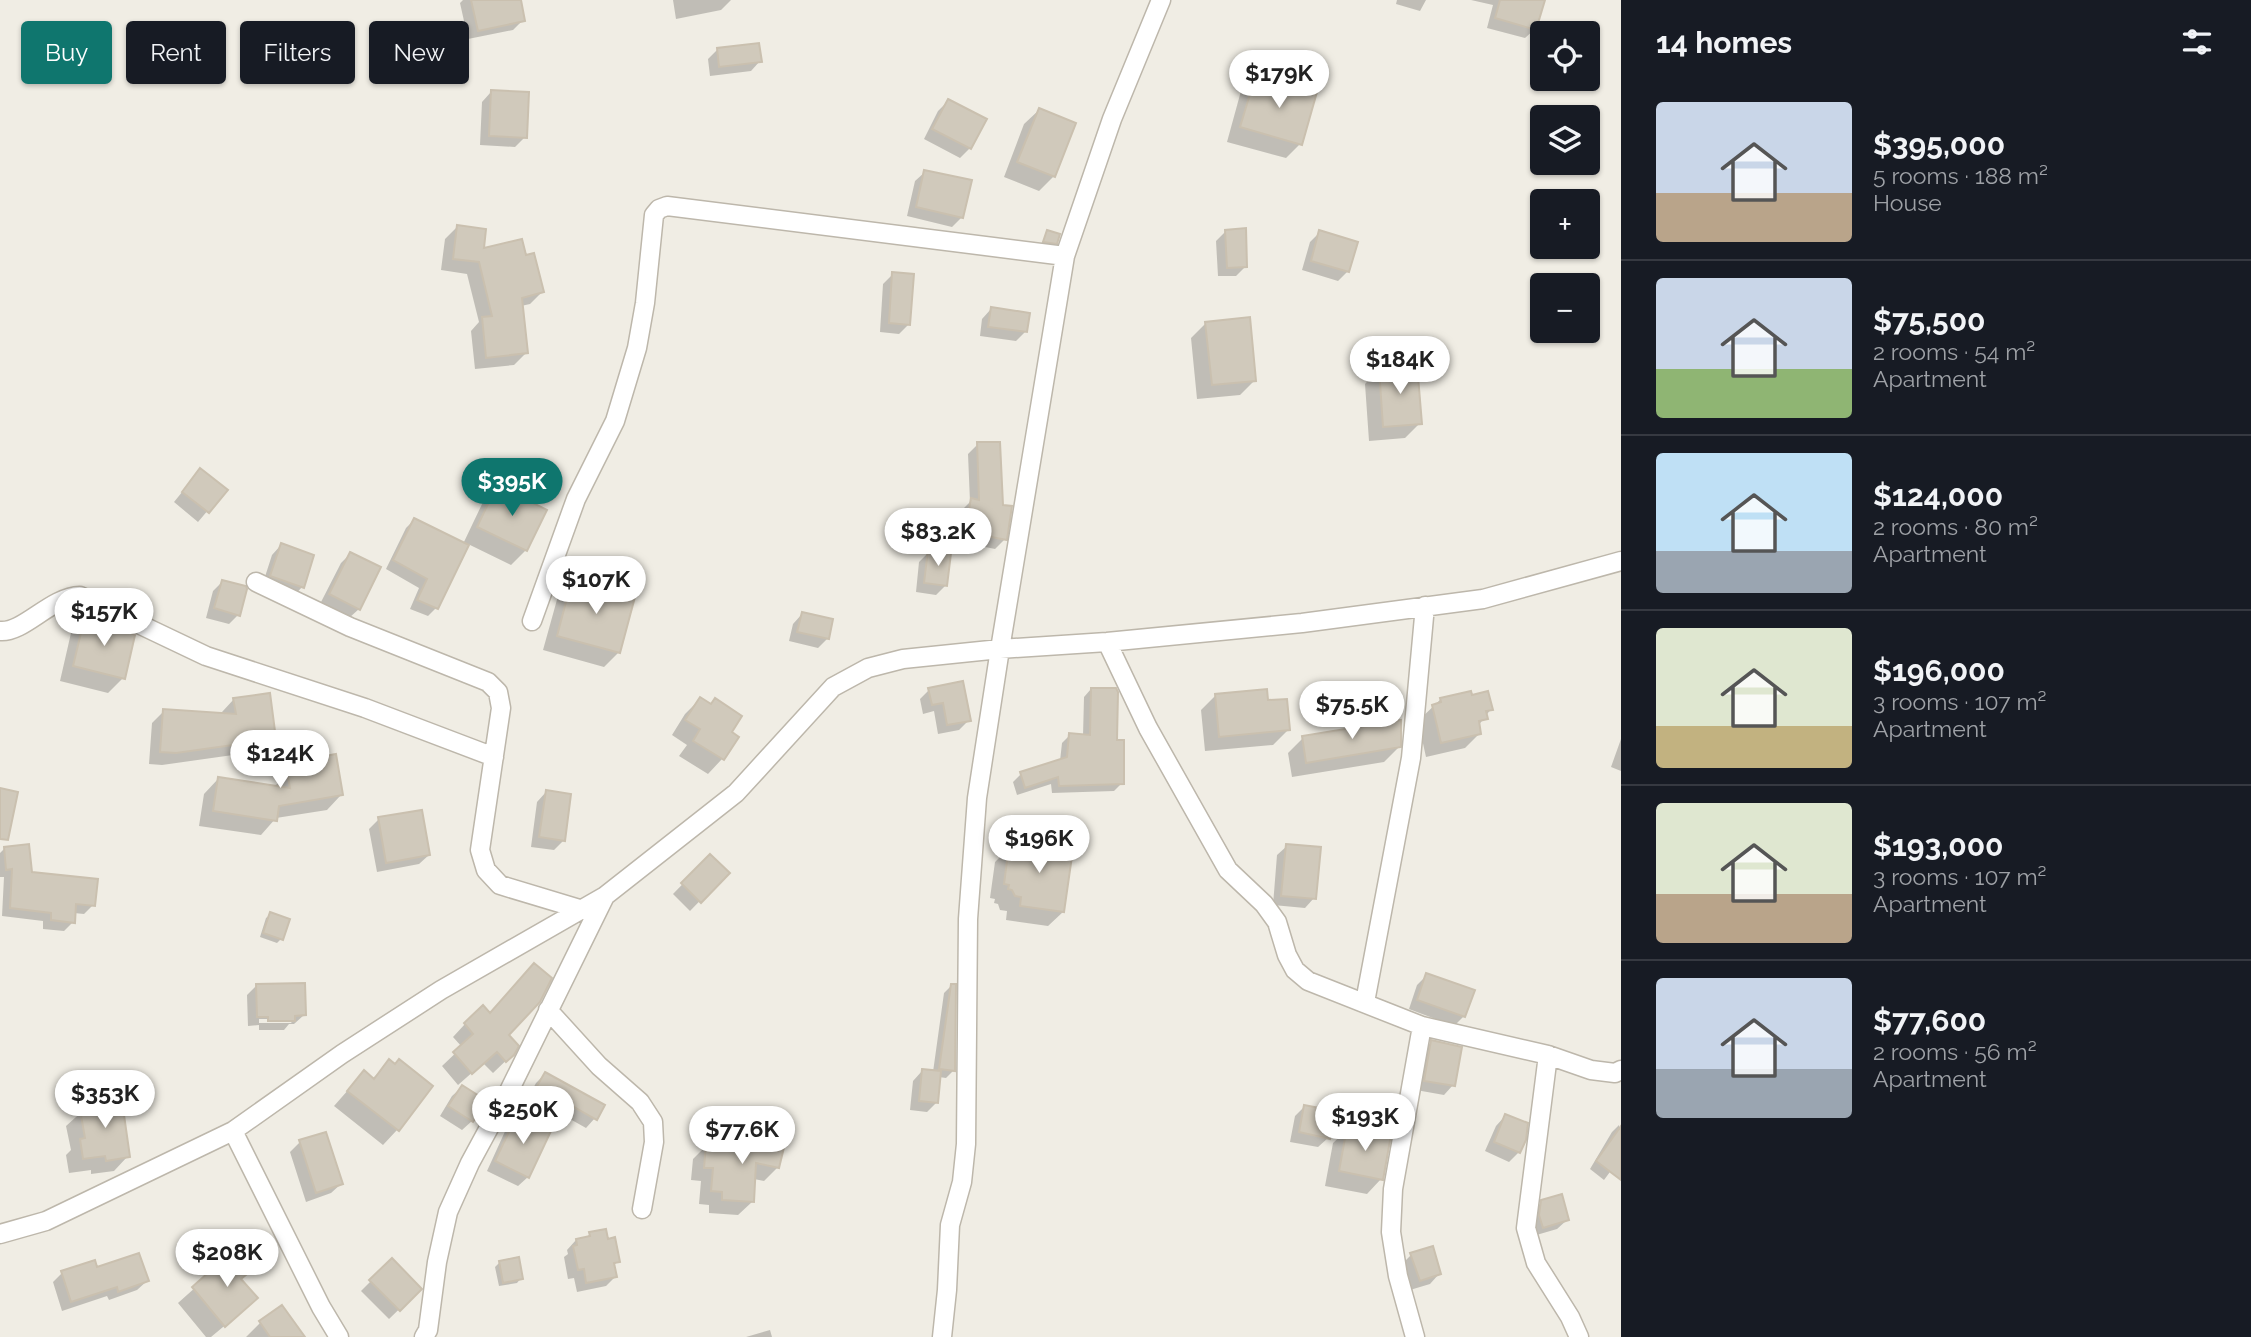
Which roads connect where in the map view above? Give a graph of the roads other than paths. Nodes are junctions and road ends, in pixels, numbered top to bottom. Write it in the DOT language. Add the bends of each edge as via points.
graph roads {
  1 [pos="1161,0"];
  2 [pos="1065,256"];
  3 [pos="1621,561"];
  4 [pos="256,582"];
  5 [pos="1425,606"];
  6 [pos="532,621"];
  7 [pos="0,631"];
  8 [pos="1107,642"];
  9 [pos="1000,649"];
  10 [pos="494,757"];
  11 [pos="605,896"];
  12 [pos="583,910"];
  13 [pos="1365,1002"];
  14 [pos="548,1010"];
  15 [pos="1422,1026"];
  16 [pos="1548,1055"];
  17 [pos="1621,1070"];
  18 [pos="233,1131"];
  19 [pos="642,1209"];
  20 [pos="0,1234"];
  21 [pos="339,1337"];
  22 [pos="424,1337"];
  23 [pos="942,1337"];
  24 [pos="1415,1337"];
  25 [pos="1579,1337"];
  1 -- 2 [label="street" via="1112,119"];
  2 -- 6 [label="street" via="667,206 659,209 654,215 638,348 615,421 576,499"];
  2 -- 9 [label="street"];
  3 -- 5 [label="street" via="1483,599"];
  4 -- 10 [label="street" via="350,627 488,682 498,692 502,708"];
  5 -- 8 [label="street"];
  5 -- 13 [label="street" via="1411,758"];
  7 -- 10 [label="street" via="11,630 62,599 80,596 206,656 365,708"];
  8 -- 9 [label="street"];
  8 -- 13 [label="street" via="1189,803 1228,870 1277,922 1295,970 1308,981"];
  9 -- 11 [label="street" via="903,659 868,668 833,687 736,793"];
  9 -- 23 [label="street" via="977,798 968,919 966,1144 950,1225"];
  10 -- 12 [label="street" via="480,850 486,870 500,885"];
  11 -- 12 [label="street"];
  11 -- 14 [label="street"];
  12 -- 18 [label="street" via="441,990"];
  13 -- 15 [label="street"];
  14 -- 19 [label="street" via="653,1122 654,1142"];
  14 -- 22 [label="street" via="448,1212"];
  15 -- 16 [label="street"];
  15 -- 24 [label="street" via="1393,1189 1391,1232"];
  16 -- 17 [label="street" via="1591,1070"];
  16 -- 25 [label="street" via="1526,1228 1536,1263"];
  18 -- 20 [label="street" via="46,1221"];
  18 -- 21 [label="street"];
}
